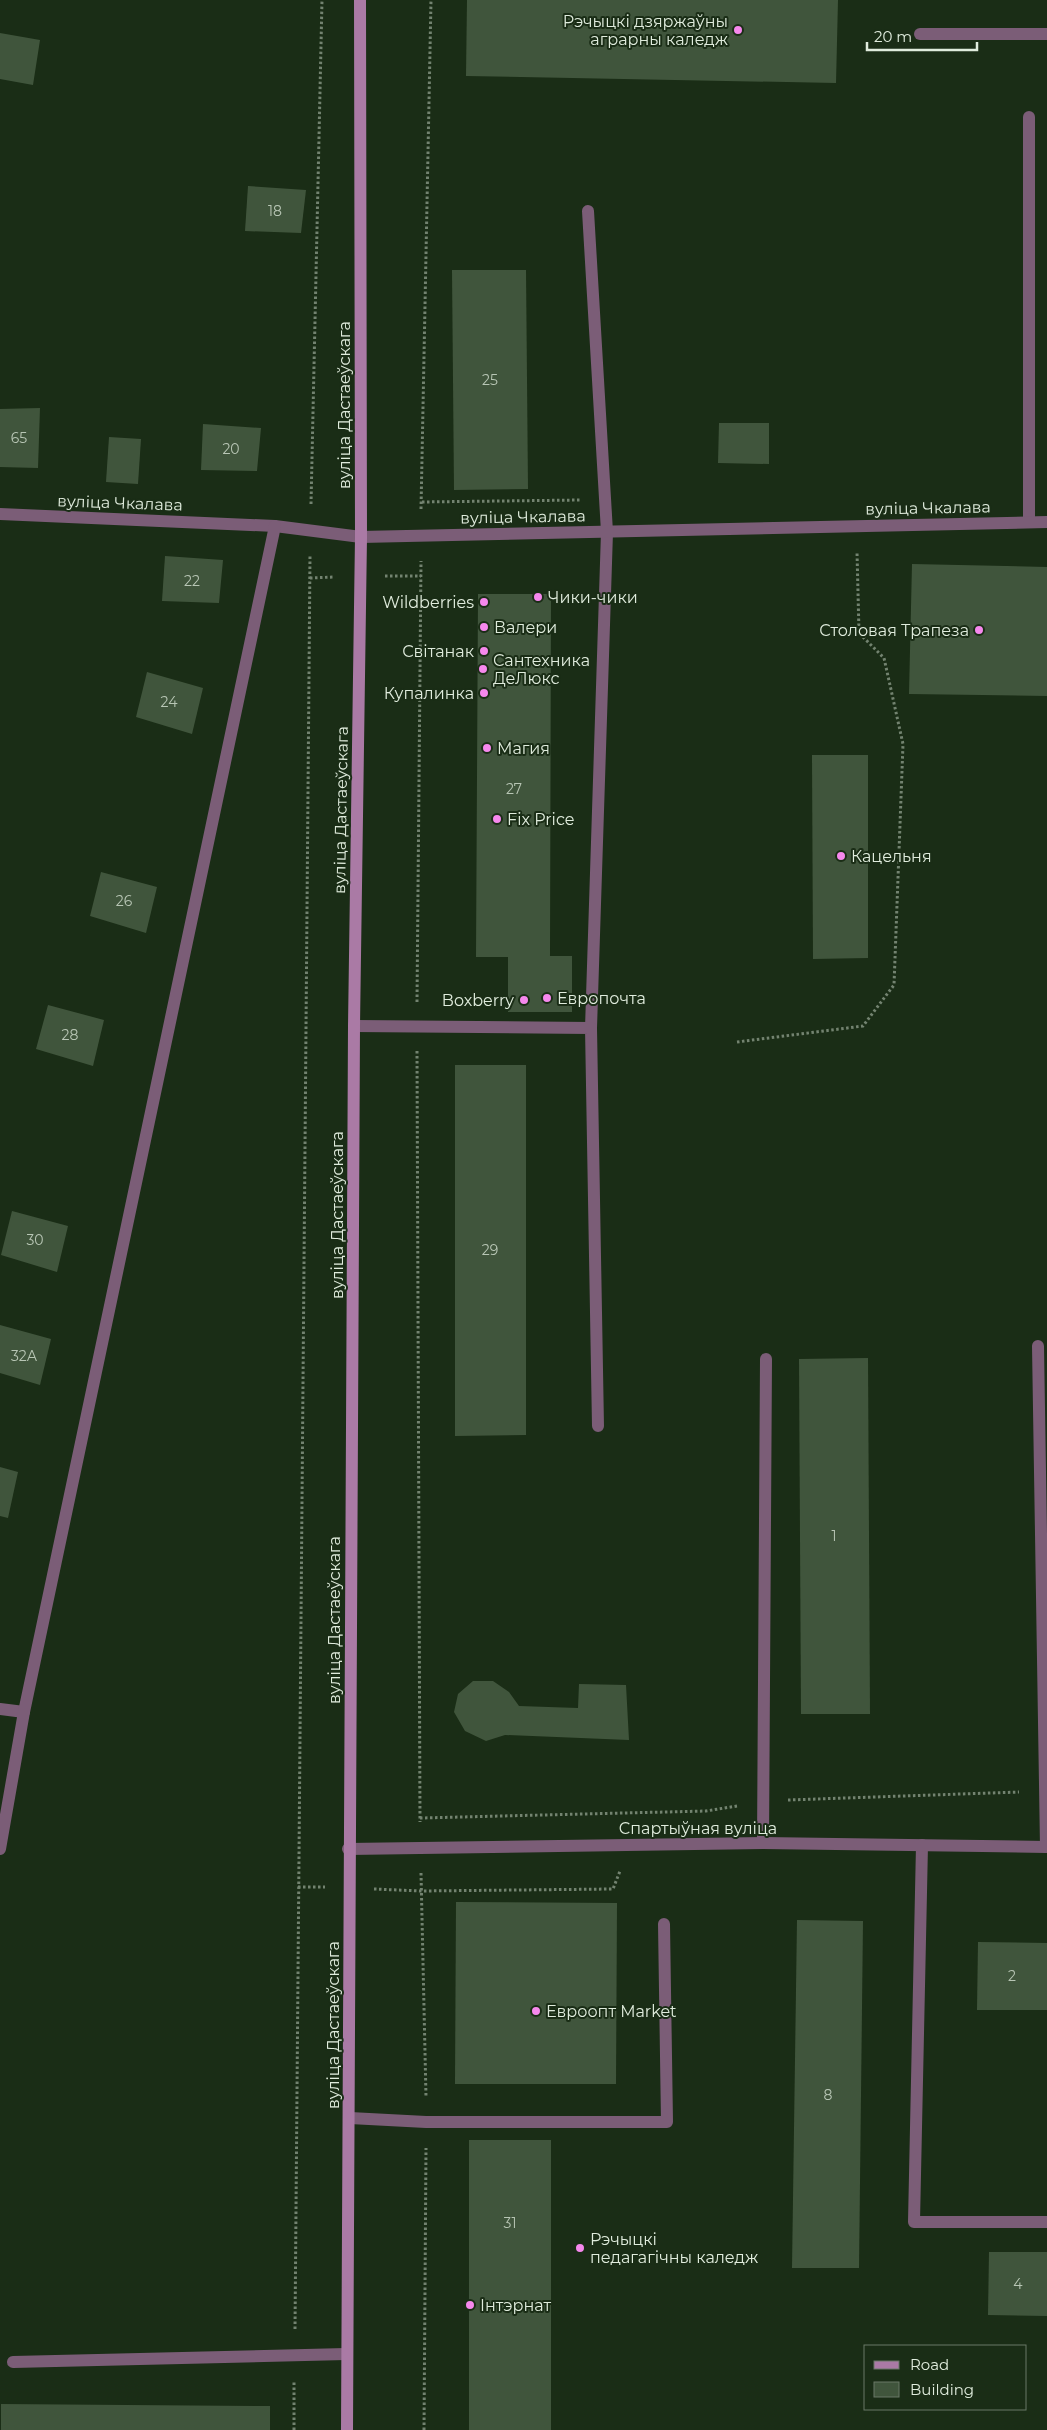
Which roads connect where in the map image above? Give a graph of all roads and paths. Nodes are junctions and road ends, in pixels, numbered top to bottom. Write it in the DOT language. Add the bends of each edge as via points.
graph roads {
  1 [pos="322,0"];
  2 [pos="360,0"];
  3 [pos="920,34"];
  4 [pos="1047,34"];
  5 [pos="1030,117"];
  6 [pos="588,211"];
  7 [pos="605,500"];
  8 [pos="422,502"];
  9 [pos="0,514"];
  10 [pos="1030,522"];
  11 [pos="1047,522"];
  12 [pos="275,526"];
  13 [pos="856,526"];
  14 [pos="310,530"];
  15 [pos="607,532"];
  16 [pos="360,538"];
  17 [pos="354,1026"];
  18 [pos="416,1027"];
  19 [pos="591,1028"];
  20 [pos="737,1042"];
  21 [pos="1038,1346"];
  22 [pos="766,1359"];
  23 [pos="598,1426"];
  24 [pos="0,1709"];
  25 [pos="24,1712"];
  26 [pos="1045,1791"];
  27 [pos="763,1801"];
  28 [pos="420,1818"];
  29 [pos="763,1843"];
  30 [pos="922,1844"];
  31 [pos="420,1847"];
  32 [pos="1046,1847"];
  33 [pos="0,1849"];
  34 [pos="348,1849"];
  35 [pos="623,1864"];
  36 [pos="421,1891"];
  37 [pos="664,1924"];
  38 [pos="350,2118"];
  39 [pos="426,2122"];
  40 [pos="1047,2222"];
  41 [pos="346,2354"];
  42 [pos="295,2355"];
  43 [pos="13,2362"];
  44 [pos="294,2430"];
  45 [pos="347,2430"];
  46 [pos="424,2430"];
  1 -- 14 [label="path"];
  2 -- 16 [label="street, вуліца Дастаеўскага"];
  3 -- 4 [label="street"];
  5 -- 10 [label="street"];
  6 -- 7 [label="street"];
  7 -- 8 [label="path"];
  7 -- 15 [label="street"];
  9 -- 12 [label="street, вуліца Чкалава"];
  10 -- 11 [label="street, вуліца Чкалава"];
  10 -- 13 [label="street, вуліца Чкалава"];
  12 -- 14 [label="street, вуліца Чкалава"];
  12 -- 25 [label="street"];
  13 -- 15 [label="street, вуліца Чкалава"];
  13 -- 20 [label="path" via="859,633 884,658 902,744 894,985 863,1026"];
  14 -- 16 [label="street, вуліца Чкалава"];
  14 -- 42 [label="path"];
  15 -- 16 [label="street, вуліца Чкалава"];
  15 -- 19 [label="street"];
  16 -- 17 [label="street, вуліца Дастаеўскага"];
  17 -- 18 [label="street"];
  17 -- 34 [label="street, вуліца Дастаеўскага"];
  18 -- 19 [label="street"];
  18 -- 28 [label="path"];
  19 -- 23 [label="street"];
  21 -- 26 [label="street"];
  22 -- 27 [label="street"];
  24 -- 25 [label="street"];
  25 -- 33 [label="street"];
  26 -- 27 [label="path"];
  26 -- 32 [label="street"];
  27 -- 28 [label="path" via="706,1811"];
  27 -- 29 [label="street"];
  28 -- 31 [label="path"];
  29 -- 30 [label="street, Спартыўная вуліца"];
  29 -- 31 [label="street, Спартыўная вуліца"];
  30 -- 32 [label="street, Спартыўная вуліца"];
  30 -- 40 [label="street" via="914,2222"];
  31 -- 34 [label="street, Спартыўная вуліца"];
  31 -- 36 [label="path"];
  34 -- 38 [label="street, вуліца Дастаеўскага"];
  35 -- 36 [label="path" via="613,1890"];
  36 -- 39 [label="path"];
  37 -- 39 [label="street" via="667,2122"];
  38 -- 39 [label="street"];
  38 -- 41 [label="street, вуліца Дастаеўскага"];
  39 -- 46 [label="path"];
  41 -- 42 [label="street"];
  41 -- 45 [label="street, вуліца Дастаеўскага"];
  42 -- 43 [label="street"];
  42 -- 44 [label="path"];
}
